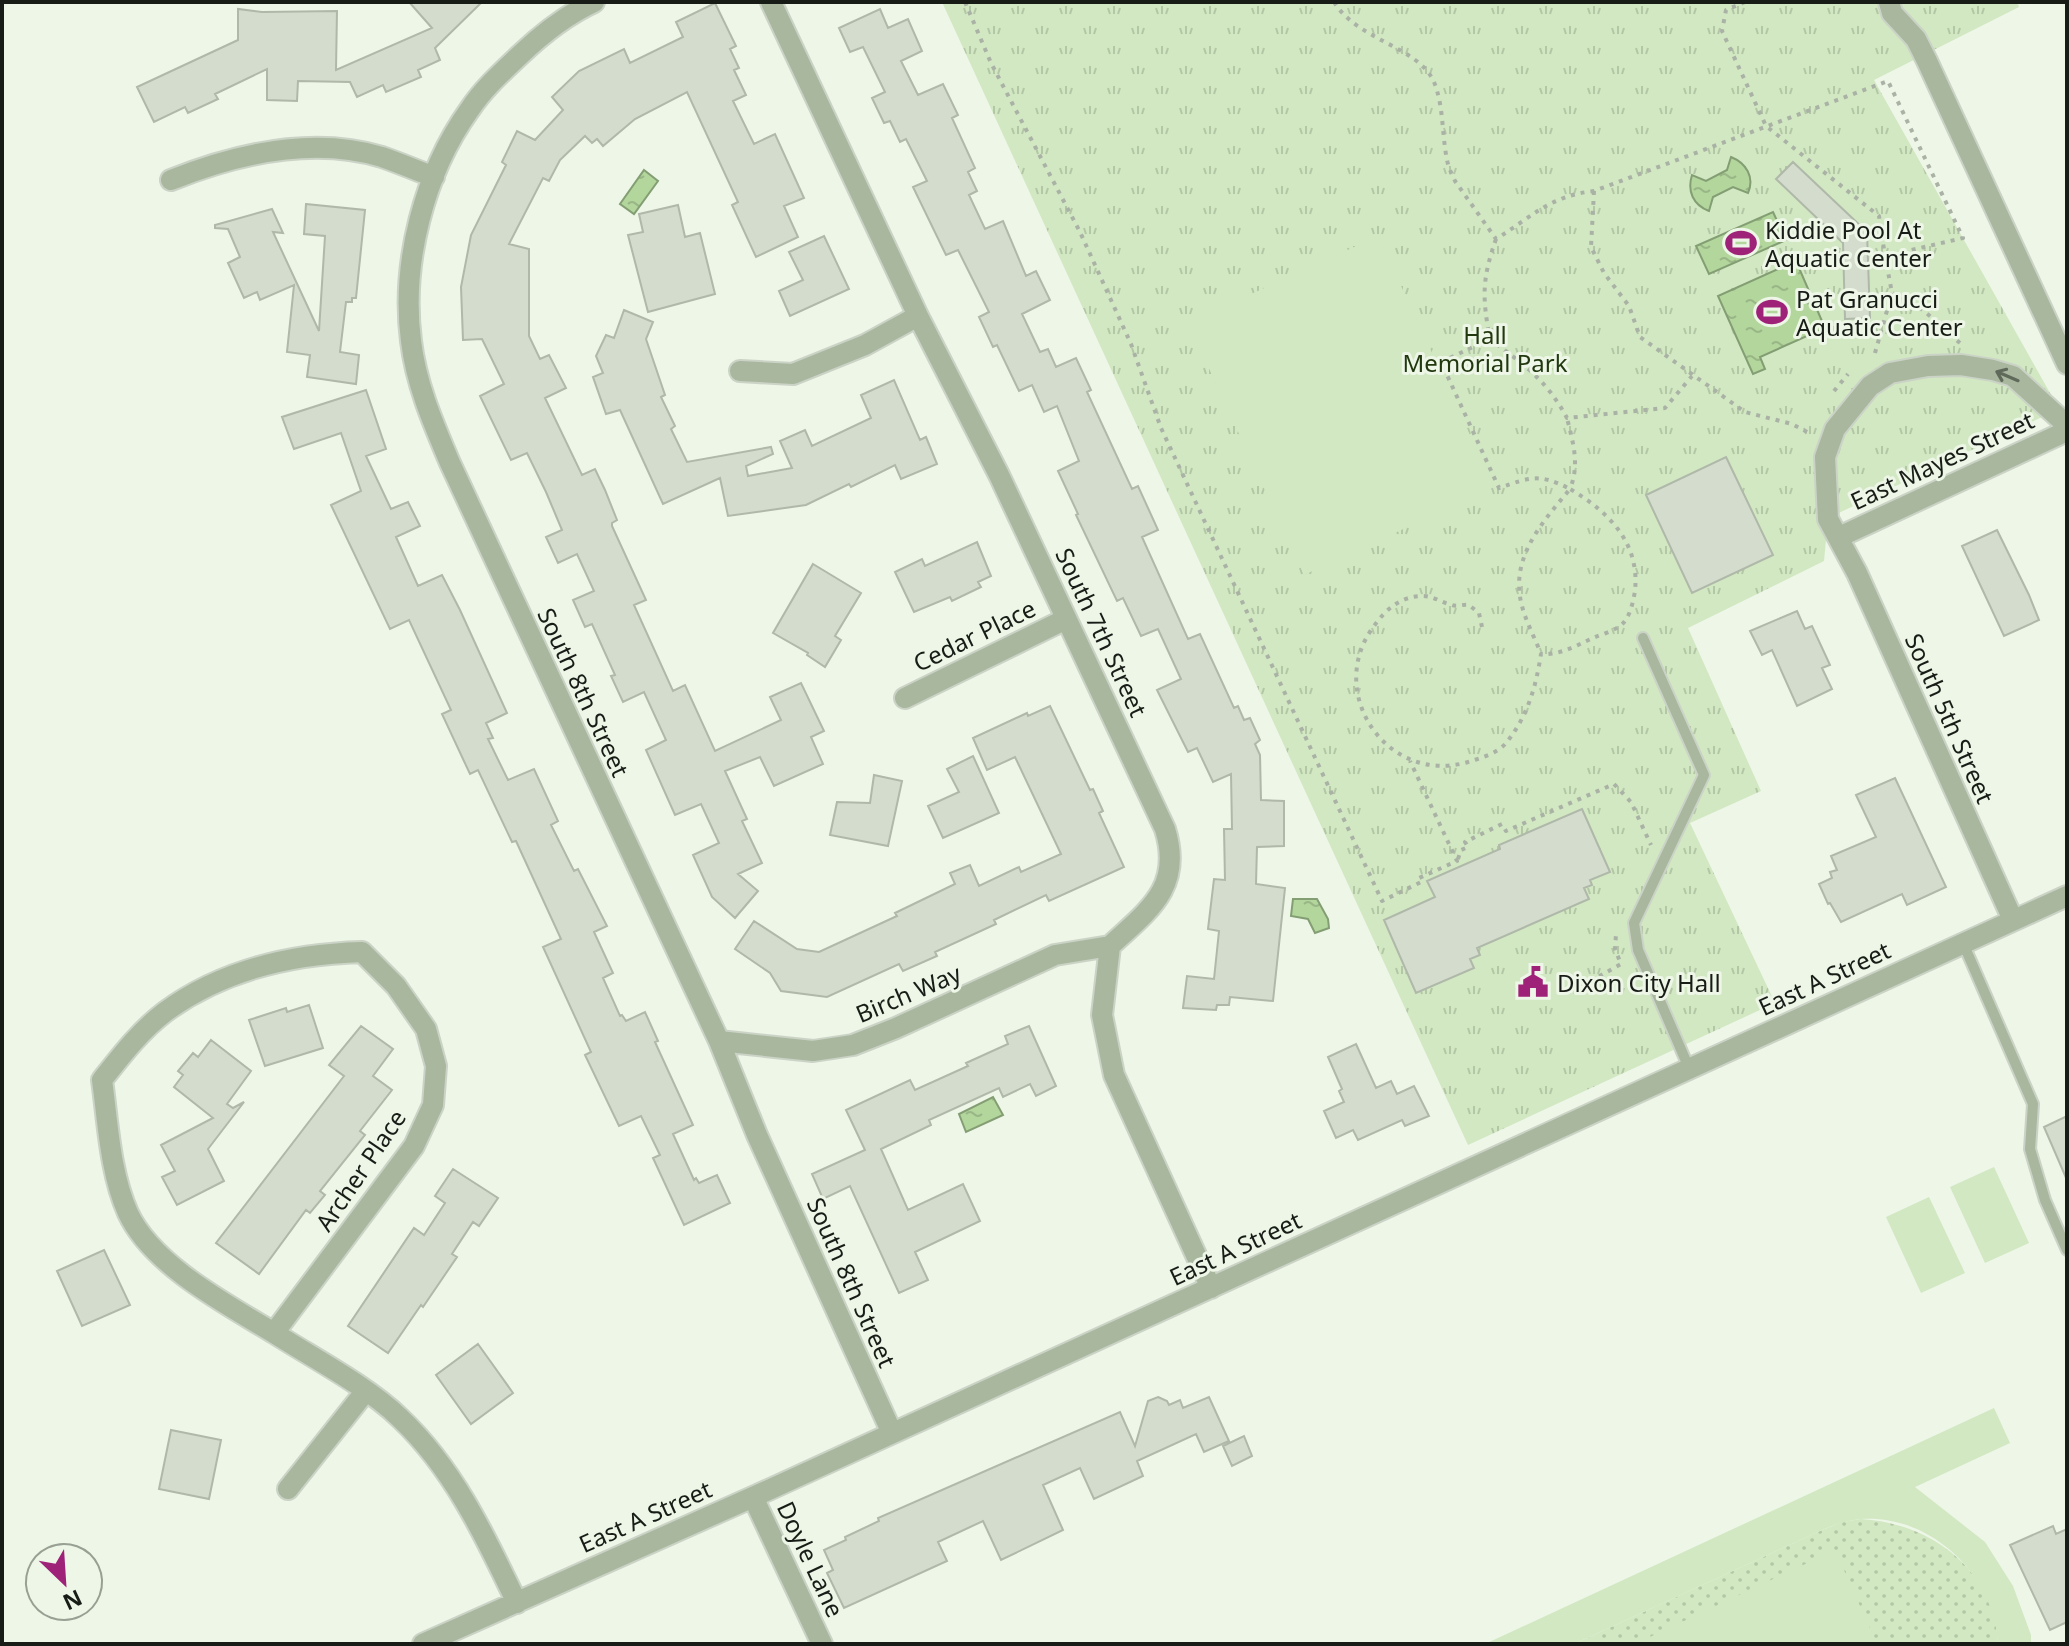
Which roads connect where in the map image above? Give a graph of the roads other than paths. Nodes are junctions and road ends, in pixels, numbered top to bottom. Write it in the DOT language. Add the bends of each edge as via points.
graph roads {
  1 [pos="594,2"];
  2 [pos="771,2"];
  3 [pos="1889,2"];
  4 [pos="434,177"];
  5 [pos="171,180"];
  6 [pos="918,316"];
  7 [pos="2067,364"];
  8 [pos="740,371"];
  9 [pos="2067,428"];
  10 [pos="1839,537"];
  11 [pos="1066,619"];
  12 [pos="1643,638"];
  13 [pos="905,698"];
  14 [pos="2067,896"];
  15 [pos="2013,920"];
  16 [pos="1963,943"];
  17 [pos="1110,946"];
  18 [pos="719,1041"];
  19 [pos="1689,1068"];
  20 [pos="2067,1250"];
  21 [pos="1211,1288"];
  22 [pos="274,1333"];
  23 [pos="365,1392"];
  24 [pos="892,1433"];
  25 [pos="288,1489"];
  26 [pos="753,1497"];
  27 [pos="517,1603"];
  28 [pos="423,1644"];
  29 [pos="822,1644"];
  1 -- 4 [label="street, South 8th Street" via="550,28 491,82 469,110"];
  2 -- 6 [label="street, South 7th Street"];
  3 -- 7 [label="street" via="1892,13 1916,39"];
  4 -- 5 [label="street" via="379,156 294,150 249,155"];
  4 -- 18 [label="street, South 8th Street" via="413,256 409,311 417,375 430,417"];
  6 -- 8 [label="street" via="793,374"];
  6 -- 11 [label="street, South 7th Street"];
  9 -- 10 [label="street, East Mayes Street"];
  9 -- 10 [label="street, South 5th Street, one-way" via="2013,376 1950,366 1890,373 1851,407 1835,429 1825,457 1828,519"];
  10 -- 15 [label="street, South 5th Street"];
  11 -- 13 [label="street, Cedar Place"];
  11 -- 17 [label="street, South 7th Street" via="1171,850 1165,888"];
  12 -- 19 [label="lane" via="1704,775 1634,923 1638,950"];
  14 -- 15 [label="street, East A Street"];
  15 -- 16 [label="street, East A Street"];
  16 -- 19 [label="street, East A Street"];
  16 -- 20 [label="lane" via="2033,1104 2030,1149"];
  17 -- 18 [label="street, Birch Way" via="1055,955 853,1045 813,1051"];
  17 -- 21 [label="street" via="1102,1015 1114,1075"];
  18 -- 24 [label="street, South 8th Street"];
  19 -- 21 [label="street, East A Street"];
  21 -- 24 [label="street, East A Street"];
  22 -- 22 [label="street, Archer Place" via="150,1246 128,1213 121,1189 102,1080 163,1013 199,990 283,960 362,952 396,986 426,1029 436,1066 433,1105 414,1146"];
  22 -- 23 [label="street, Archer Place"];
  23 -- 25 [label="street"];
  23 -- 27 [label="street, Archer Place" via="399,1416 439,1460 485,1534"];
  24 -- 26 [label="street, East A Street"];
  26 -- 27 [label="street, East A Street"];
  26 -- 29 [label="street, Doyle Lane"];
  27 -- 28 [label="street, East A Street"];
}
